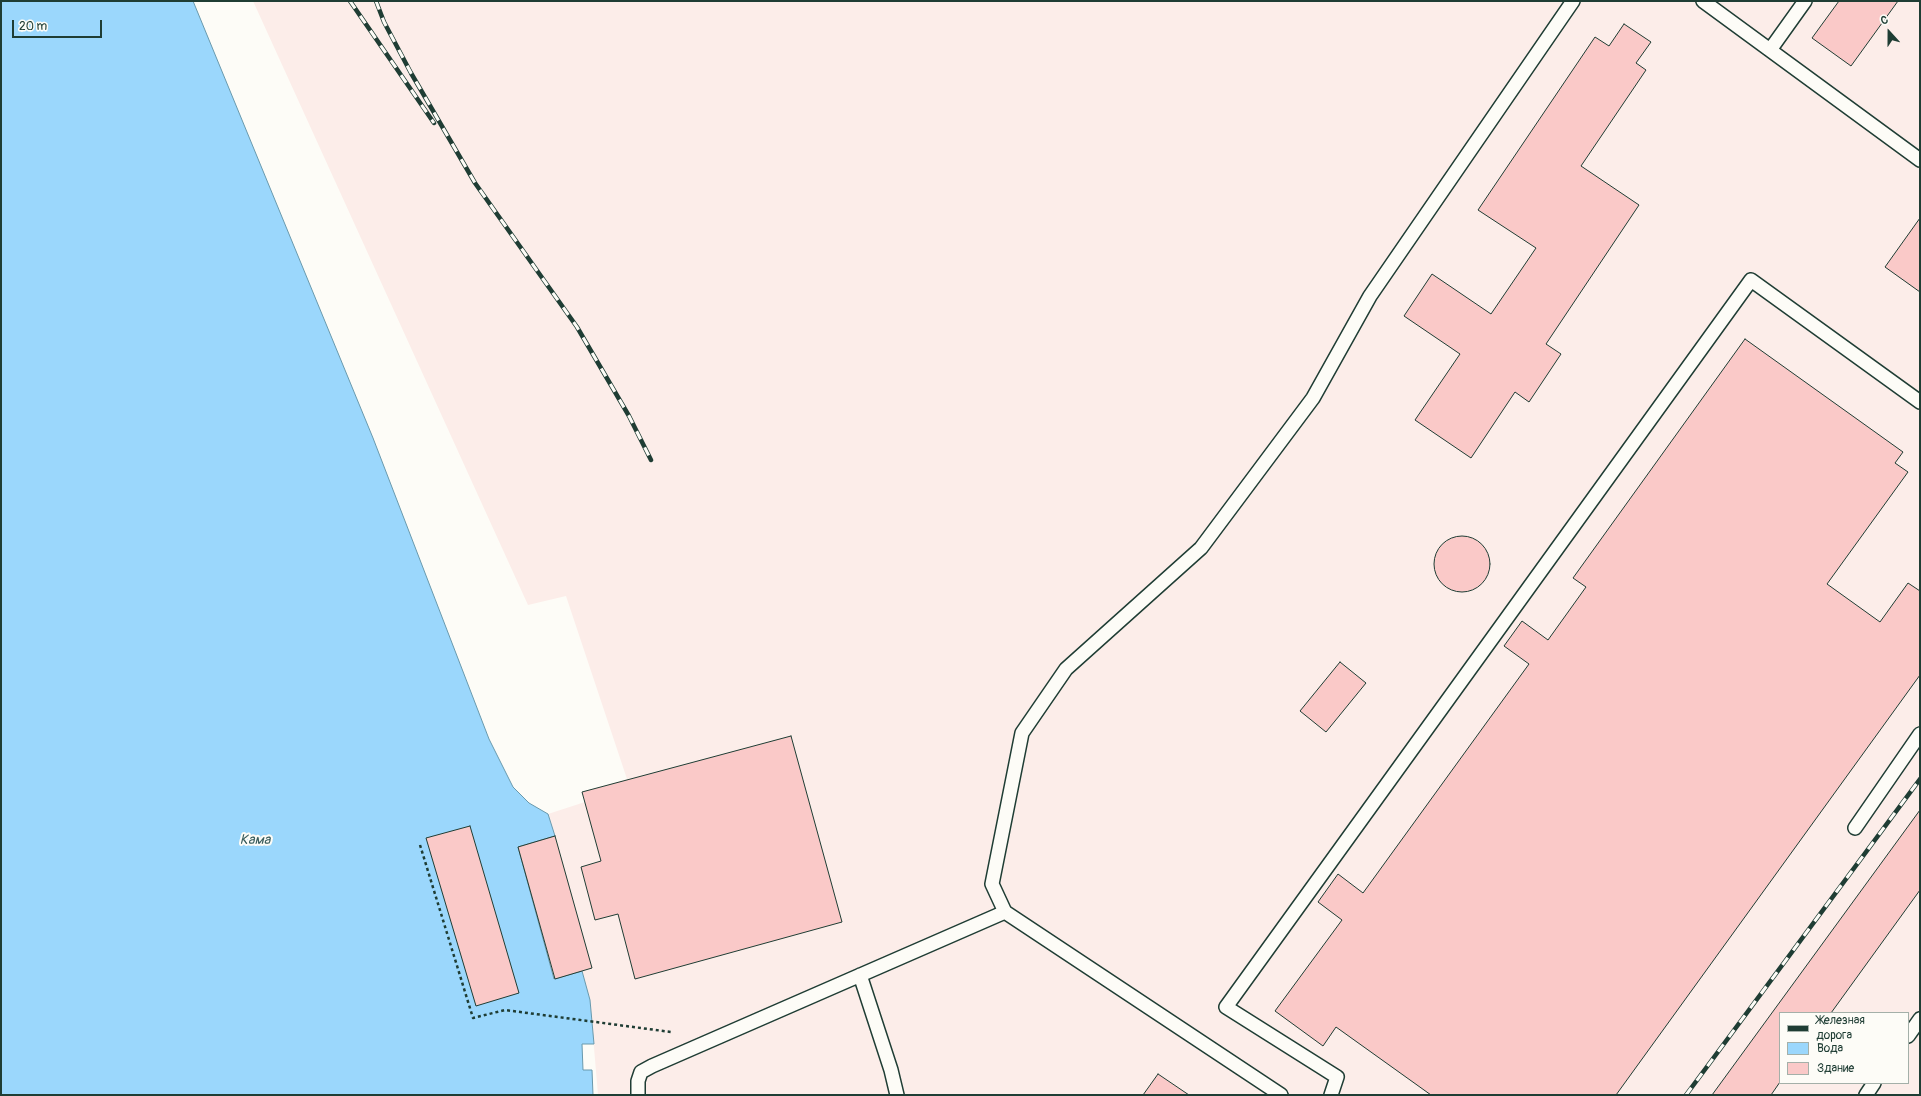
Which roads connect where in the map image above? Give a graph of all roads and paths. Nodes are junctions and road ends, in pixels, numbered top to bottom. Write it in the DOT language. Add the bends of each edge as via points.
graph roads {
  1 [pos="1573,1"];
  2 [pos="1703,1"];
  3 [pos="1805,1"];
  4 [pos="1770,50"];
  5 [pos="1920,160"];
  6 [pos="1920,402"];
  7 [pos="1920,734"];
  8 [pos="1855,828"];
  9 [pos="420,845"];
  10 [pos="1005,912"];
  11 [pos="860,975"];
  12 [pos="1920,1019"];
  13 [pos="646,1029"];
  14 [pos="1909,1035"];
  15 [pos="1873,1084"];
  16 [pos="638,1095"];
  17 [pos="897,1095"];
  18 [pos="1281,1095"];
  19 [pos="1332,1095"];
  20 [pos="1866,1095"];
  1 -- 10 [label="lane" via="1370,296 1313,398 1201,548 1066,669 1022,733 992,884"];
  2 -- 4 [label="lane"];
  3 -- 4 [label="lane"];
  4 -- 5 [label="lane"];
  6 -- 19 [label="lane" via="1751,280 1226,1007 1337,1077"];
  7 -- 8 [label="lane"];
  9 -- 13 [label="path" via="473,1018 505,1010"];
  10 -- 11 [label="lane"];
  10 -- 18 [label="lane"];
  11 -- 16 [label="lane" via="706,1041 641,1072"];
  11 -- 17 [label="lane"];
  12 -- 14 [label="lane"];
  15 -- 20 [label="lane"];
}
